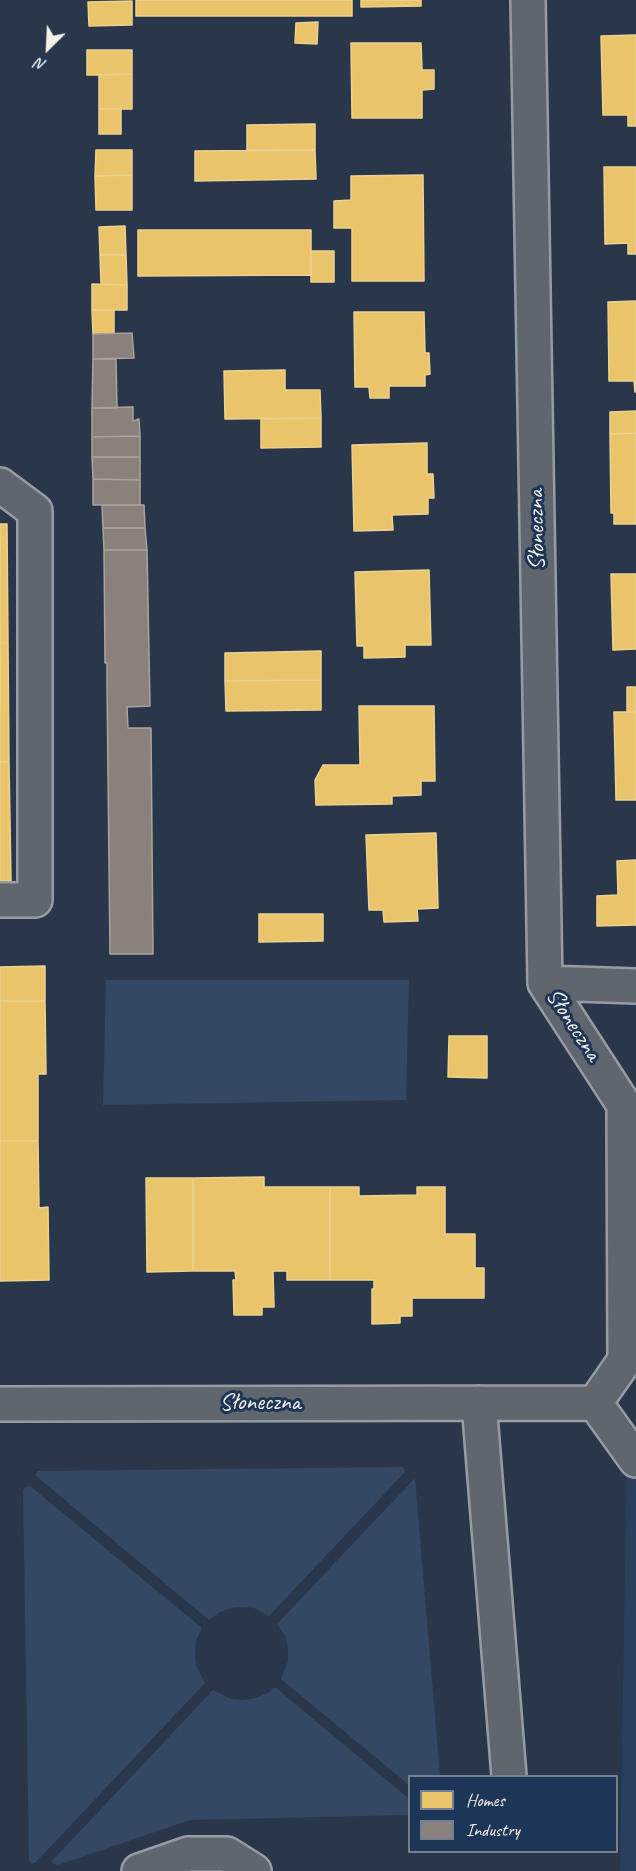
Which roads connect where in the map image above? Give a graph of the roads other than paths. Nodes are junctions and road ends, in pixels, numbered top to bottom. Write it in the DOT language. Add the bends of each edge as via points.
graph roads {
  1 [pos="528,0"];
  2 [pos="0,485"];
  3 [pos="0,900"];
  4 [pos="544,983"];
  5 [pos="636,986"];
  6 [pos="478,1403"];
  7 [pos="595,1403"];
  8 [pos="0,1404"];
  9 [pos="636,1460"];
  10 [pos="509,1775"];
  11 [pos="139,1871"];
  12 [pos="254,1871"];
  1 -- 4 [label="street, Słoneczna"];
  2 -- 3 [label="street" via="35,511 35,900"];
  4 -- 5 [label="street"];
  4 -- 7 [label="street, Słoneczna" via="624,1105 625,1360"];
  6 -- 7 [label="street, Słoneczna"];
  6 -- 8 [label="street, Słoneczna"];
  6 -- 10 [label="street"];
  7 -- 9 [label="street"];
  11 -- 12 [label="street" via="188,1854 227,1854"];
}
